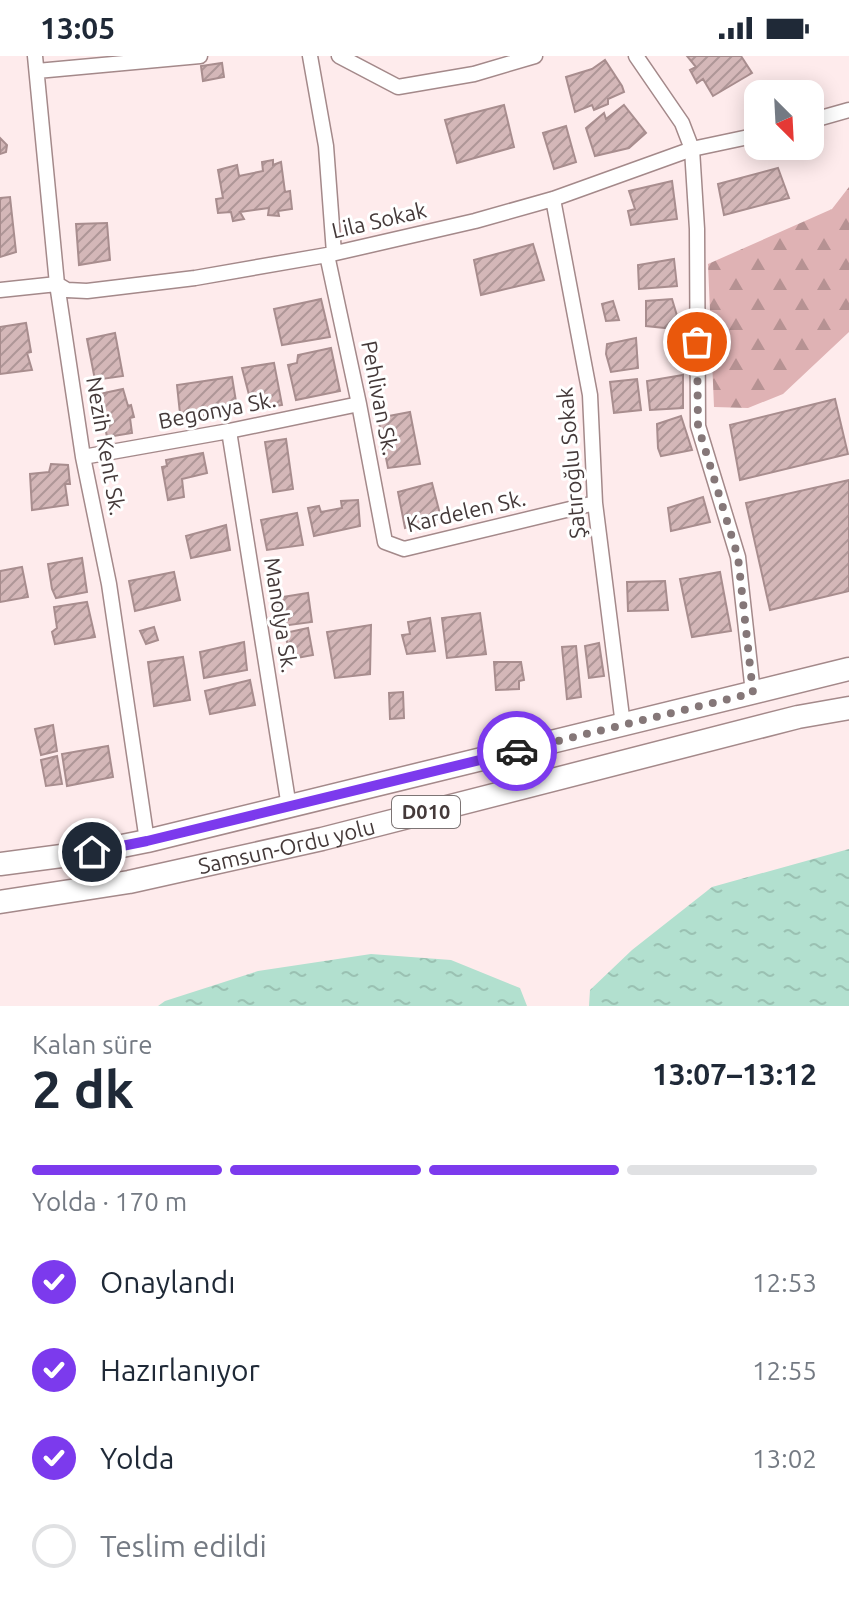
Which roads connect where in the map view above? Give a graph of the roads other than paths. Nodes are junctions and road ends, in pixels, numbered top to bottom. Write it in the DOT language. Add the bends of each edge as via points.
graph roads {
  1 [pos="200,56"];
  2 [pos="310,56"];
  3 [pos="339,56"];
  4 [pos="535,56"];
  5 [pos="636,56"];
  6 [pos="36,64"];
  7 [pos="849,110"];
  8 [pos="824,117"];
  9 [pos="744,138"];
  10 [pos="692,149"];
  11 [pos="553,199"];
  12 [pos="331,254"];
  13 [pos="57,284"];
  14 [pos="0,290"];
  15 [pos="359,404"];
  16 [pos="229,431"];
  17 [pos="83,457"];
  18 [pos="595,503"];
  19 [pos="393,546"];
  20 [pos="849,669"];
  21 [pos="753,693"];
  22 [pos="849,708"];
  23 [pos="623,725"];
  24 [pos="289,807"];
  25 [pos="147,841"];
  26 [pos="1,859"];
  27 [pos="0,902"];
  1 -- 6 [label="street"];
  2 -- 12 [label="street, Pehlivan Sk." via="326,146"];
  3 -- 4 [label="street" via="398,87 474,74"];
  5 -- 10 [label="street" via="682,123"];
  6 -- 13 [label="street, Nezih Kent Sk."];
  7 -- 8 [label="street"];
  9 -- 10 [label="street, Lila Sokak"];
  10 -- 11 [label="street, Lila Sokak"];
  10 -- 21 [label="street" via="698,426 738,557"];
  11 -- 12 [label="street, Lila Sokak"];
  11 -- 18 [label="street, Şatıroğlu Sokak" via="590,395"];
  12 -- 13 [label="street, Lila Sokak" via="87,291"];
  12 -- 15 [label="street, Pehlivan Sk."];
  13 -- 14 [label="street, Lila Sokak"];
  13 -- 17 [label="street, Nezih Kent Sk."];
  15 -- 16 [label="street, Begonya Sk."];
  15 -- 19 [label="street, Pehlivan Sk." via="385,542"];
  16 -- 17 [label="street, Begonya Sk."];
  16 -- 24 [label="street, Manolya Sk."];
  17 -- 25 [label="street, Nezih Kent Sk." via="109,584"];
  18 -- 19 [label="street, Kardelen Sk." via="404,549"];
  18 -- 23 [label="street, Şatıroğlu Sokak"];
  20 -- 21 [label="highway, Samsun-Ordu yolu / D010"];
  21 -- 23 [label="highway, Samsun-Ordu yolu / D010"];
  22 -- 27 [label="highway, Samsun-Ordu yolu / D010" via="308,842 129,882"];
  23 -- 24 [label="highway, Samsun-Ordu yolu / D010"];
  24 -- 25 [label="highway, Samsun-Ordu yolu / D010"];
  25 -- 26 [label="highway, Samsun-Ordu yolu / D010" via="92,852"];
}
